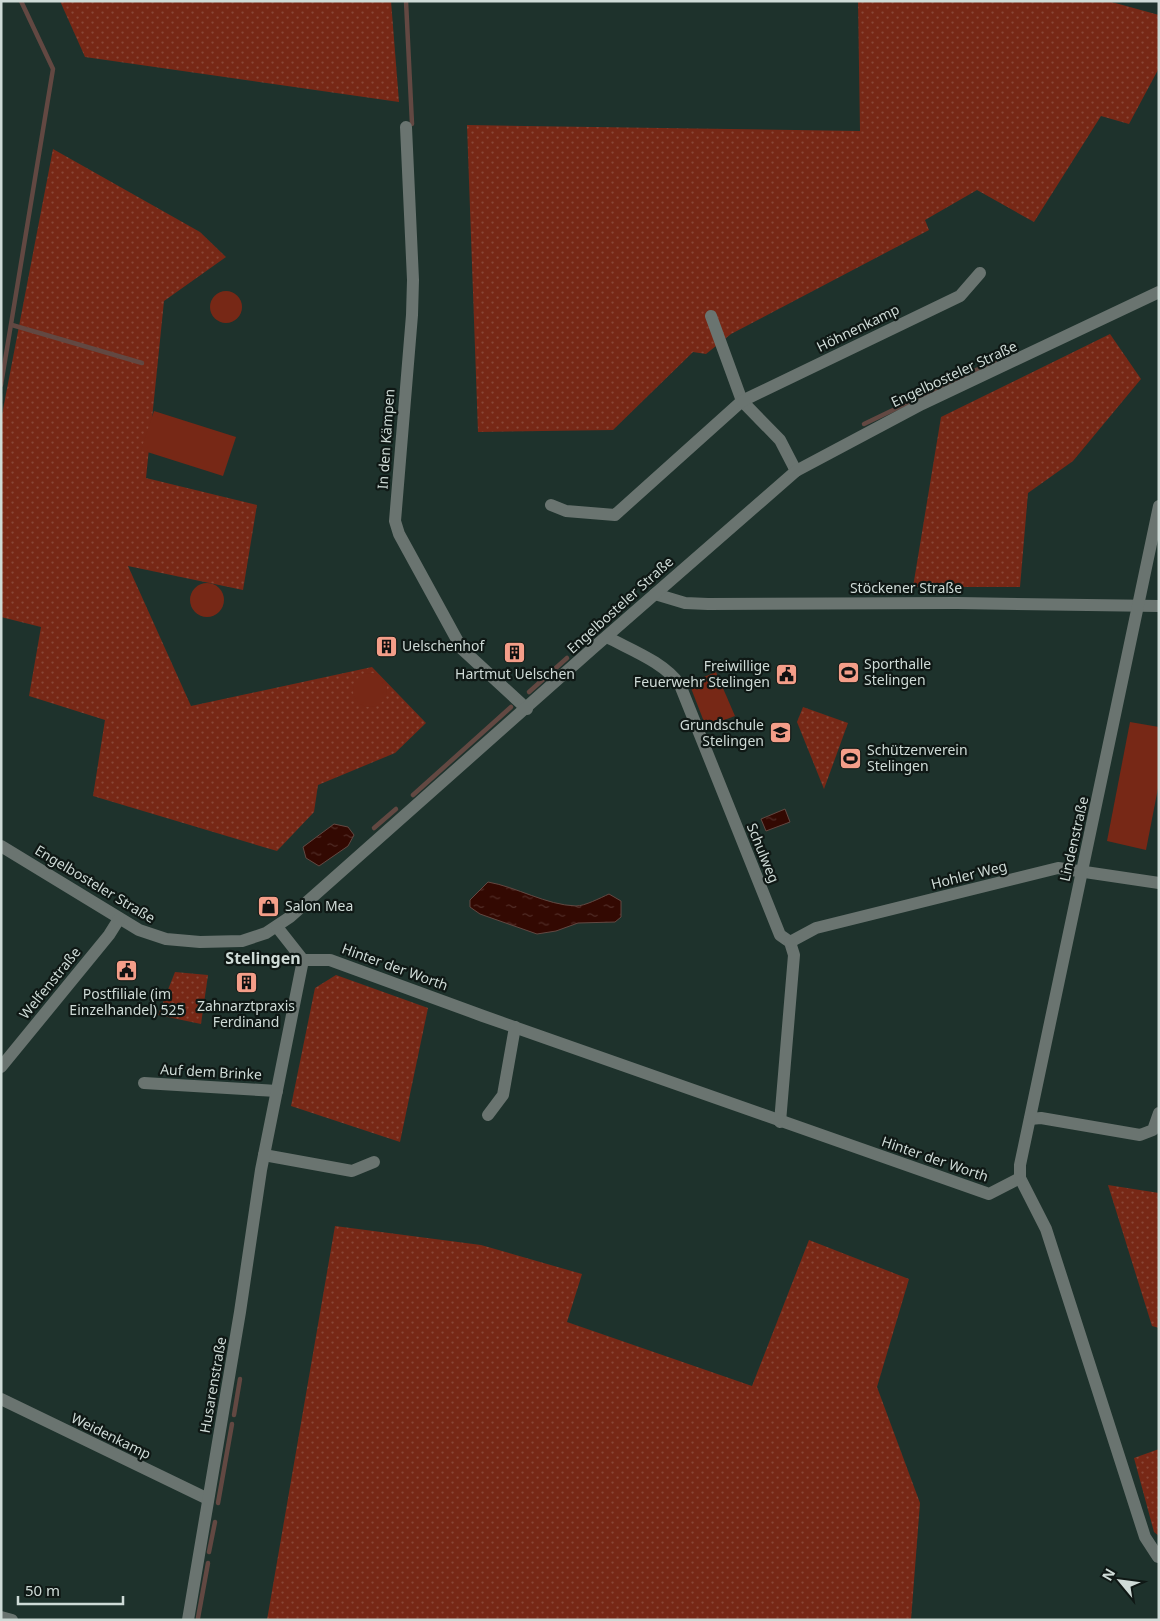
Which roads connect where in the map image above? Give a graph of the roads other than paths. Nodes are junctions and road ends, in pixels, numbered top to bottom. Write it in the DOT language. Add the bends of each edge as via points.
graph roads {
  1 [pos="406,127"];
  2 [pos="980,273"];
  3 [pos="1159,292"];
  4 [pos="710,316"];
  5 [pos="742,401"];
  6 [pos="796,471"];
  7 [pos="551,505"];
  8 [pos="1159,506"];
  9 [pos="655,594"];
  10 [pos="1137,606"];
  11 [pos="1159,606"];
  12 [pos="607,637"];
  13 [pos="526,709"];
  14 [pos="1,846"];
  15 [pos="1081,871"];
  16 [pos="1159,883"];
  17 [pos="119,919"];
  18 [pos="277,927"];
  19 [pos="790,942"];
  20 [pos="302,960"];
  21 [pos="515,1027"];
  22 [pos="2,1066"];
  23 [pos="144,1083"];
  24 [pos="277,1091"];
  25 [pos="1159,1113"];
  26 [pos="488,1115"];
  27 [pos="1030,1119"];
  28 [pos="780,1122"];
  29 [pos="264,1155"];
  30 [pos="374,1162"];
  31 [pos="1020,1178"];
  32 [pos="1,1399"];
  33 [pos="208,1499"];
  34 [pos="1158,1557"];
  35 [pos="1,1617"];
  36 [pos="12,1620"];
  37 [pos="188,1620"];
  1 -- 13 [label="street, In den Kämpen" via="413,280 395,522 437,607 462,649"];
  2 -- 5 [label="street, Höhnenkamp" via="960,296"];
  3 -- 6 [label="street, Engelbosteler Straße" via="922,404"];
  4 -- 5 [label="street"];
  5 -- 6 [label="street" via="780,440"];
  5 -- 7 [label="street, Höhnenkamp" via="614,515 566,511"];
  6 -- 9 [label="street, Engelbosteler Straße"];
  8 -- 10 [label="street, Lindenstraße"];
  9 -- 10 [label="street, Stöckener Straße" via="684,603"];
  9 -- 12 [label="street, Engelbosteler Straße"];
  10 -- 11 [label="street, Stöckener Straße"];
  10 -- 15 [label="street, Lindenstraße"];
  12 -- 13 [label="street, Engelbosteler Straße"];
  12 -- 19 [label="street, Schulweg" via="674,676 680,685 780,934"];
  13 -- 18 [label="street, Engelbosteler Straße"];
  14 -- 17 [label="street, Engelbosteler Straße"];
  15 -- 16 [label="street, Hohler Weg"];
  15 -- 19 [label="street, Hohler Weg" via="1058,868 816,928"];
  15 -- 27 [label="street, Lindenstraße"];
  17 -- 18 [label="street, Engelbosteler Straße" via="166,940 200,942 242,941"];
  17 -- 22 [label="street, Welfenstraße"];
  18 -- 20 [label="street"];
  19 -- 28 [label="street, Schulweg" via="794,956"];
  20 -- 21 [label="street, Hinter der Worth" via="330,960"];
  20 -- 24 [label="street, Husarenstraße"];
  21 -- 26 [label="street" via="502,1095"];
  21 -- 28 [label="street, Hinter der Worth"];
  23 -- 24 [label="street, Auf dem Brinke"];
  24 -- 29 [label="street, Husarenstraße"];
  25 -- 27 [label="street" via="1153,1130 1140,1135 1041,1118"];
  27 -- 31 [label="street, Lindenstraße"];
  28 -- 31 [label="street, Hinter der Worth" via="988,1194"];
  29 -- 30 [label="street" via="352,1171"];
  29 -- 33 [label="street, Husarenstraße"];
  31 -- 34 [label="street" via="1046,1229 1145,1537"];
  32 -- 33 [label="street, Weidenkamp"];
  33 -- 37 [label="street, Husarenstraße"];
  35 -- 36 [label="street"];
}
